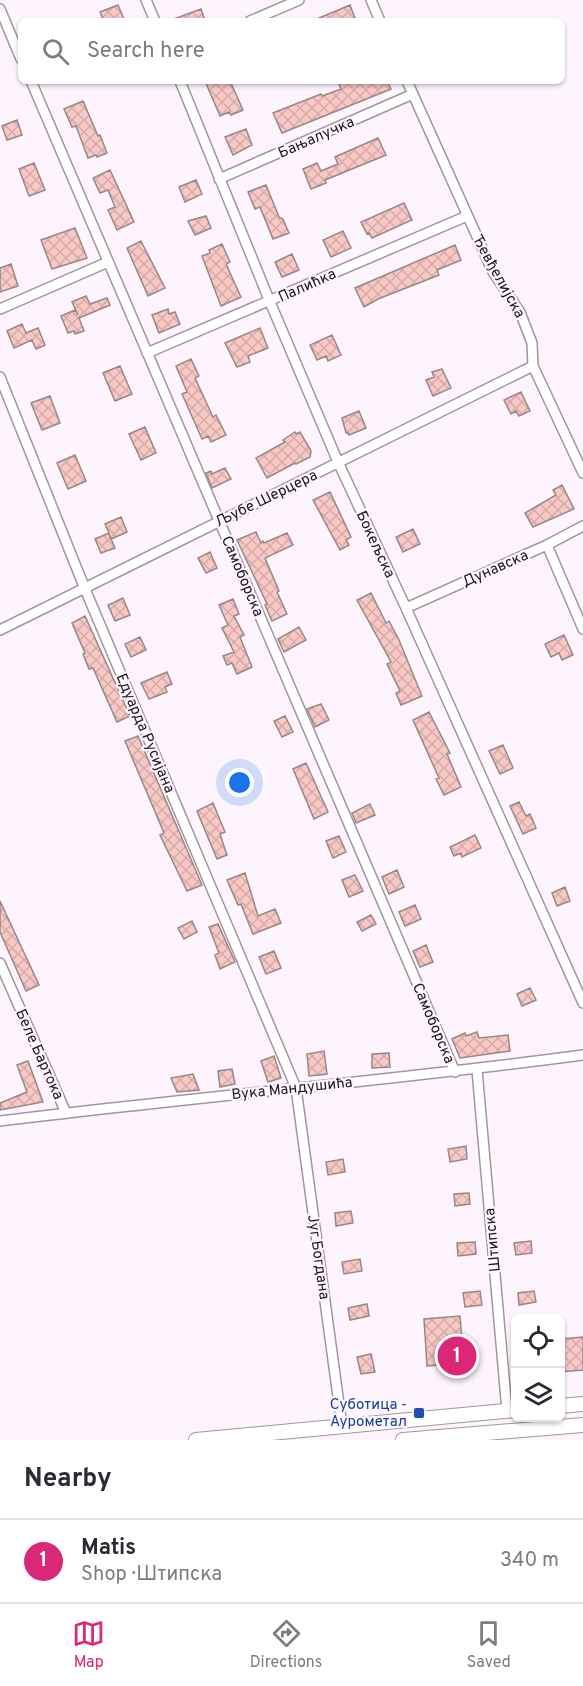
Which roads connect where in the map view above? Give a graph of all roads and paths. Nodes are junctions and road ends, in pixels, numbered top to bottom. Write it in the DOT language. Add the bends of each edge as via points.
graph roads {
  1 [pos="146,0"];
  2 [pos="299,0"];
  3 [pos="371,0"];
  4 [pos="0,9"];
  5 [pos="154,18"];
  6 [pos="257,18"];
  7 [pos="380,18"];
  8 [pos="18,51"];
  9 [pos="32,84"];
  10 [pos="181,84"];
  11 [pos="408,84"];
  12 [pos="413,94"];
  13 [pos="219,179"];
  14 [pos="466,216"];
  15 [pos="108,262"];
  16 [pos="270,302"];
  17 [pos="0,309"];
  18 [pos="147,353"];
  19 [pos="533,366"];
  20 [pos="0,377"];
  21 [pos="338,462"];
  22 [pos="583,473"];
  23 [pos="219,521"];
  24 [pos="583,526"];
  25 [pos="547,545"];
  26 [pos="85,589"];
  27 [pos="406,608"];
  28 [pos="583,629"];
  29 [pos="0,630"];
  30 [pos="0,963"];
  31 [pos="583,1003"];
  32 [pos="583,1055"];
  33 [pos="477,1070"];
  34 [pos="455,1072"];
  35 [pos="296,1088"];
  36 [pos="66,1113"];
  37 [pos="0,1121"];
  38 [pos="583,1404"];
  39 [pos="565,1406"];
  40 [pos="511,1410"];
  41 [pos="583,1425"];
  42 [pos="342,1426"];
  43 [pos="196,1440"];
  44 [pos="344,1440"];
  45 [pos="403,1440"];
  1 -- 5 [label="street"];
  2 -- 6 [label="street"];
  3 -- 7 [label="street"];
  4 -- 8 [label="street"];
  9 -- 15 [label="street, Самоборска"];
  10 -- 13 [label="street, Бокељска"];
  11 -- 12 [label="street, Ђевђелијска"];
  12 -- 13 [label="street, Бањалучка"];
  12 -- 14 [label="street, Ђевђелијска"];
  13 -- 16 [label="street, Бокељска"];
  14 -- 16 [label="street, Палићка"];
  14 -- 19 [label="street, Ђевђелијска" via="493,272 520,312 532,343"];
  15 -- 17 [label="street"];
  15 -- 18 [label="street, Самоборска"];
  16 -- 18 [label="street, Палићка"];
  16 -- 21 [label="street, Бокељска"];
  18 -- 23 [label="street, Самоборска"];
  19 -- 21 [label="street, Љубе Шерцера"];
  19 -- 22 [label="street, Ђевђелијска"];
  20 -- 26 [label="street, Едуарда Русијана"];
  21 -- 23 [label="street, Љубе Шерцера"];
  21 -- 27 [label="street, Бокељска"];
  23 -- 26 [label="street, Љубе Шерцера"];
  23 -- 34 [label="street, Самоборска"];
  24 -- 25 [label="street, Дунавска"];
  25 -- 27 [label="street, Дунавска"];
  25 -- 28 [label="street"];
  26 -- 29 [label="street, Љубе Шерцера"];
  26 -- 35 [label="street, Едуарда Русијана"];
  27 -- 31 [label="street, Бокељска"];
  30 -- 36 [label="street, Беле Бартока"];
  32 -- 33 [label="street, Вука Мандушића"];
  33 -- 34 [label="street, Вука Мандушића"];
  33 -- 40 [label="street, Штипска"];
  34 -- 35 [label="street, Вука Мандушића"];
  35 -- 36 [label="street, Вука Мандушића"];
  35 -- 42 [label="street, Југ Богдана"];
  36 -- 37 [label="street, Вука Мандушића"];
  38 -- 39 [label="main road"];
  40 -- 42 [label="main road"];
  41 -- 45 [label="main road"];
  42 -- 43 [label="main road"];
  42 -- 44 [label="main road"];
}
